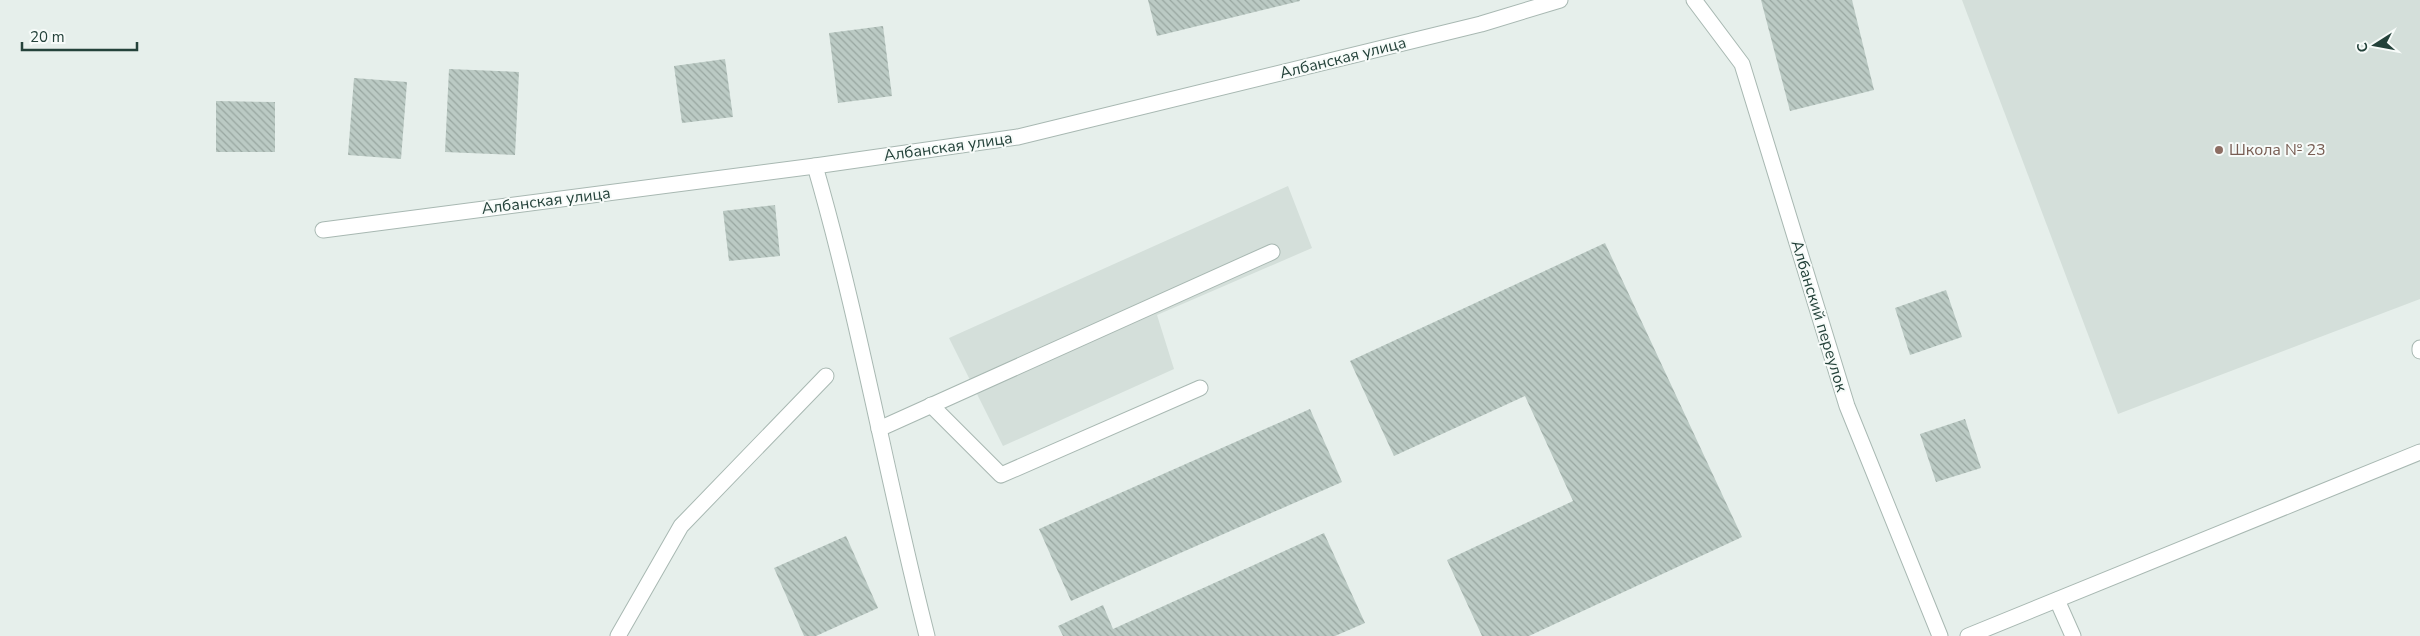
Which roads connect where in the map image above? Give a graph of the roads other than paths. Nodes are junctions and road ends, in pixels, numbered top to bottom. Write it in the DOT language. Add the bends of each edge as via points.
graph roads {
  1 [pos="1560,0"];
  2 [pos="1694,0"];
  3 [pos="815,166"];
  4 [pos="323,230"];
  5 [pos="1272,252"];
  6 [pos="826,376"];
  7 [pos="1200,388"];
  8 [pos="931,405"];
  9 [pos="879,429"];
  10 [pos="2420,452"];
  11 [pos="2057,600"];
  12 [pos="618,636"];
  13 [pos="927,636"];
  14 [pos="1940,636"];
  15 [pos="1968,636"];
  16 [pos="2073,636"];
  1 -- 3 [label="street, Албанская улица" via="1481,24 1018,137"];
  2 -- 14 [label="street, Албанский переулок" via="1742,64 1846,406"];
  3 -- 4 [label="street, Албанская улица"];
  3 -- 9 [label="street" via="837,242"];
  5 -- 8 [label="street"];
  6 -- 12 [label="street" via="681,526"];
  7 -- 8 [label="street" via="1001,475"];
  8 -- 9 [label="street"];
  9 -- 13 [label="street"];
  10 -- 11 [label="street"];
  11 -- 15 [label="street"];
  11 -- 16 [label="street"];
}
